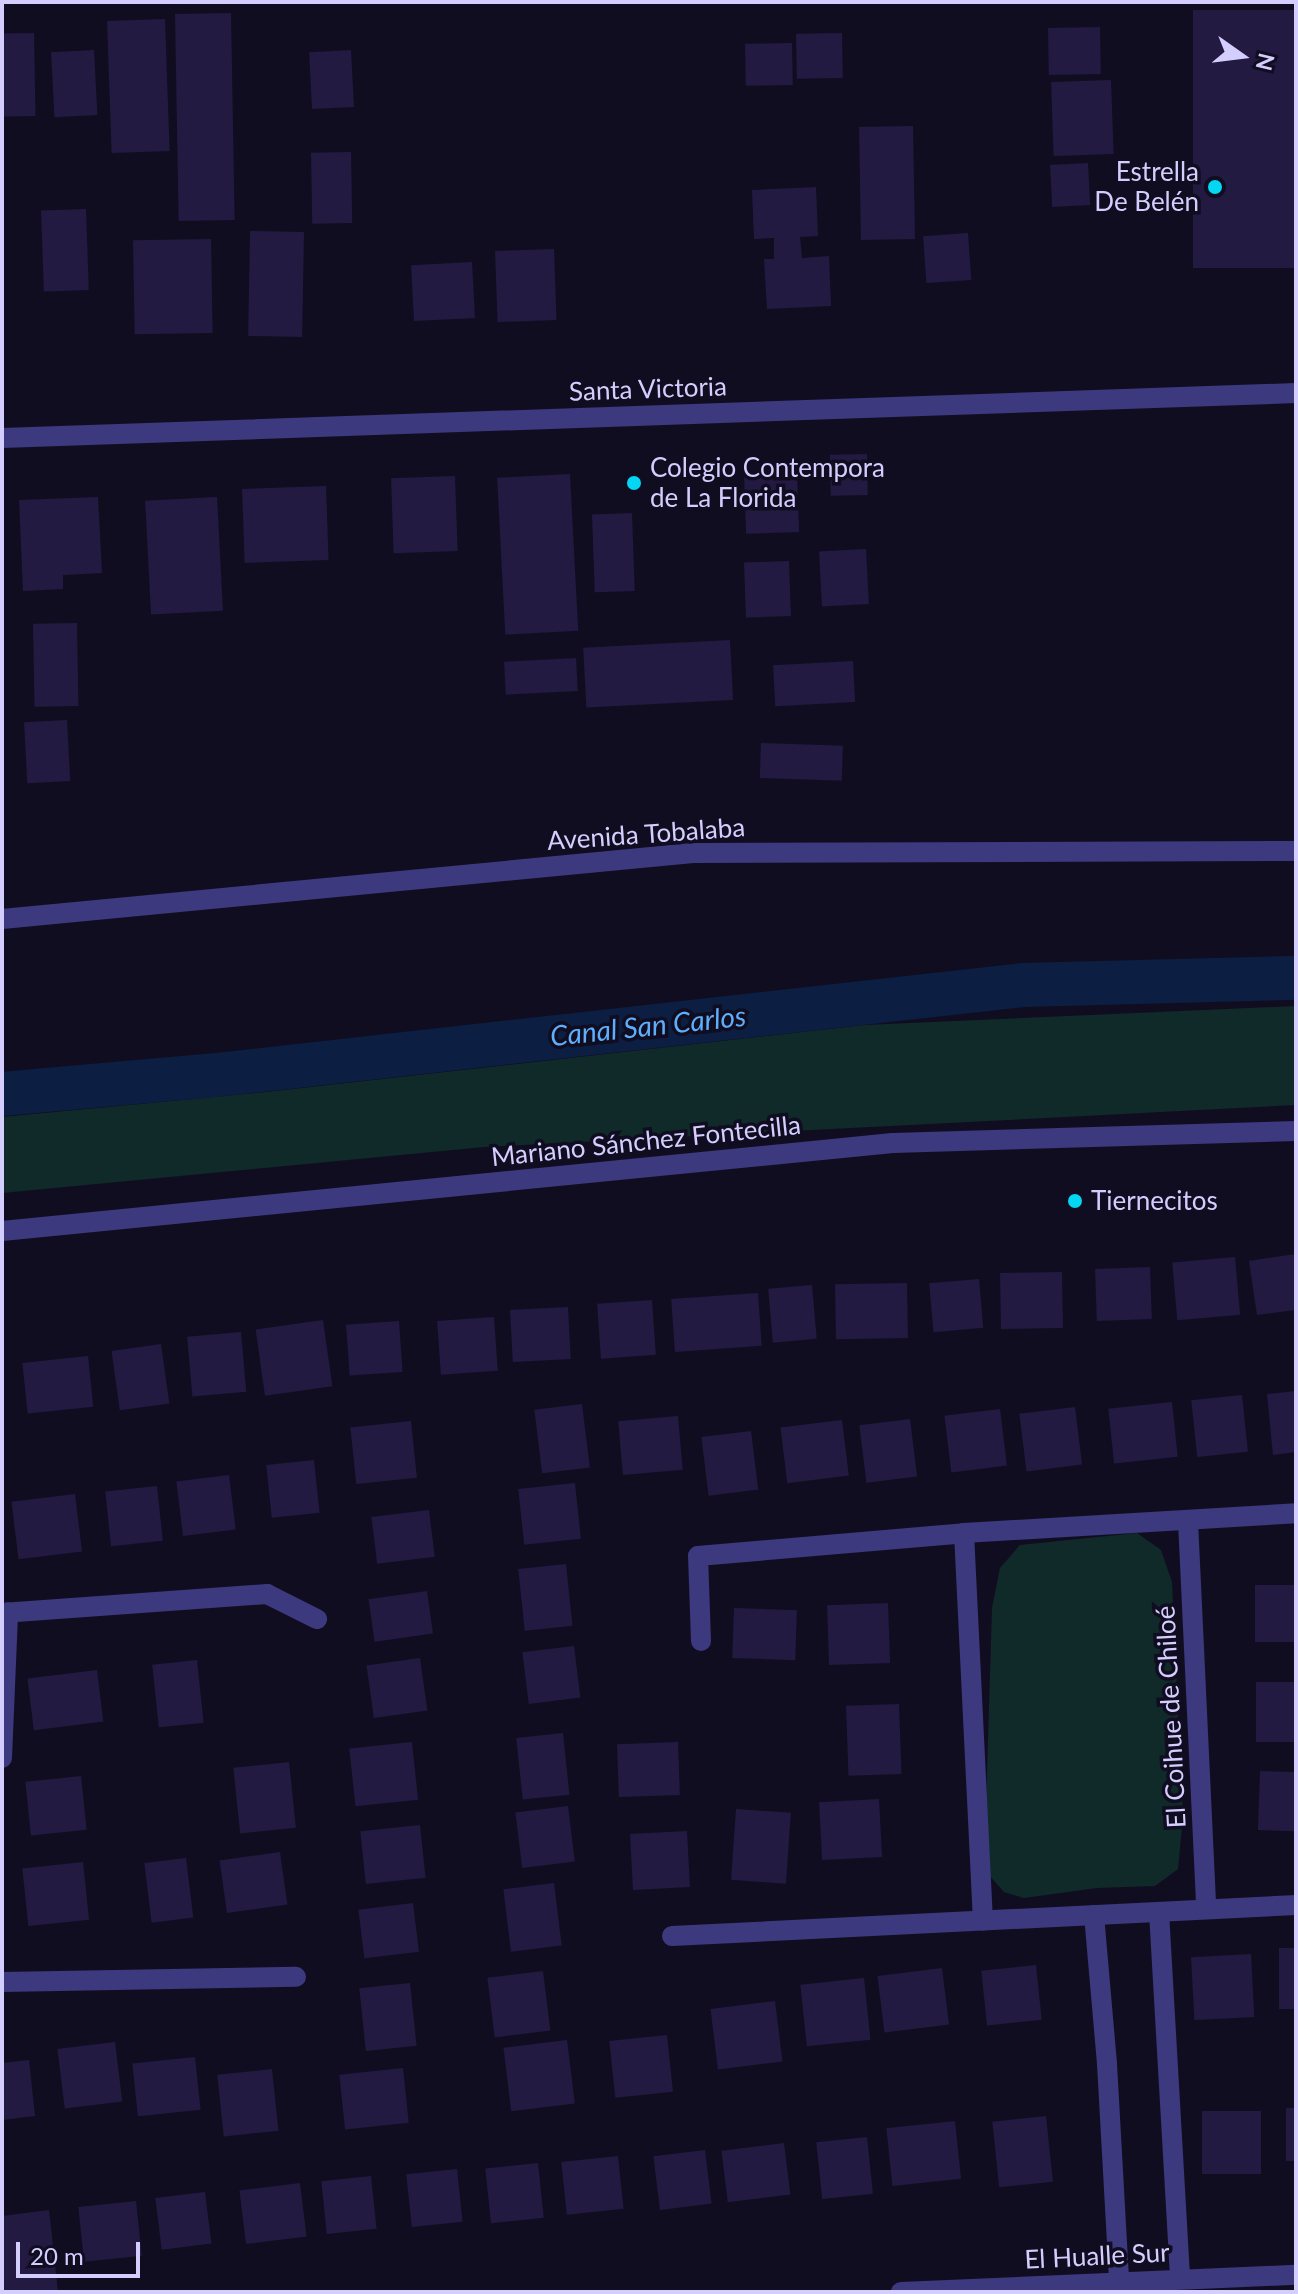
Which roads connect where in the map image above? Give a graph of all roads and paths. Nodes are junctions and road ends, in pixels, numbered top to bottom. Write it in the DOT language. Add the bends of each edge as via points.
graph roads {
  1 [pos="1296,393"];
  2 [pos="2,438"];
  3 [pos="1296,851"];
  4 [pos="2,919"];
  5 [pos="1296,1131"];
  6 [pos="2,1231"];
  7 [pos="1296,1513"];
  8 [pos="1188,1521"];
  9 [pos="964,1533"];
  10 [pos="5,1612"];
  11 [pos="317,1619"];
  12 [pos="701,1641"];
  13 [pos="2,1758"];
  14 [pos="1296,1905"];
  15 [pos="1206,1909"];
  16 [pos="1159,1912"];
  17 [pos="1094,1915"];
  18 [pos="983,1921"];
  19 [pos="672,1936"];
  20 [pos="296,1977"];
  21 [pos="2,1982"];
  22 [pos="1296,2275"];
  23 [pos="1180,2278"];
  24 [pos="1119,2281"];
  25 [pos="901,2292"];
  1 -- 2 [label="street, Santa Victoria"];
  3 -- 4 [label="street, Avenida Tobalaba" via="693,853"];
  5 -- 6 [label="street, Mariano Sánchez Fontecilla" via="893,1143"];
  7 -- 8 [label="street"];
  8 -- 9 [label="street"];
  8 -- 15 [label="street, El Coihue de Chiloé"];
  9 -- 12 [label="street" via="698,1556"];
  9 -- 18 [label="street"];
  10 -- 11 [label="street" via="267,1594"];
  10 -- 13 [label="street"];
  14 -- 15 [label="street"];
  15 -- 16 [label="street"];
  16 -- 17 [label="street"];
  16 -- 23 [label="street"];
  17 -- 18 [label="street"];
  17 -- 24 [label="street"];
  18 -- 19 [label="street"];
  20 -- 21 [label="street"];
  22 -- 23 [label="street, El Hualle Sur"];
  23 -- 24 [label="street, El Hualle Sur"];
  24 -- 25 [label="street, El Hualle Sur"];
}
